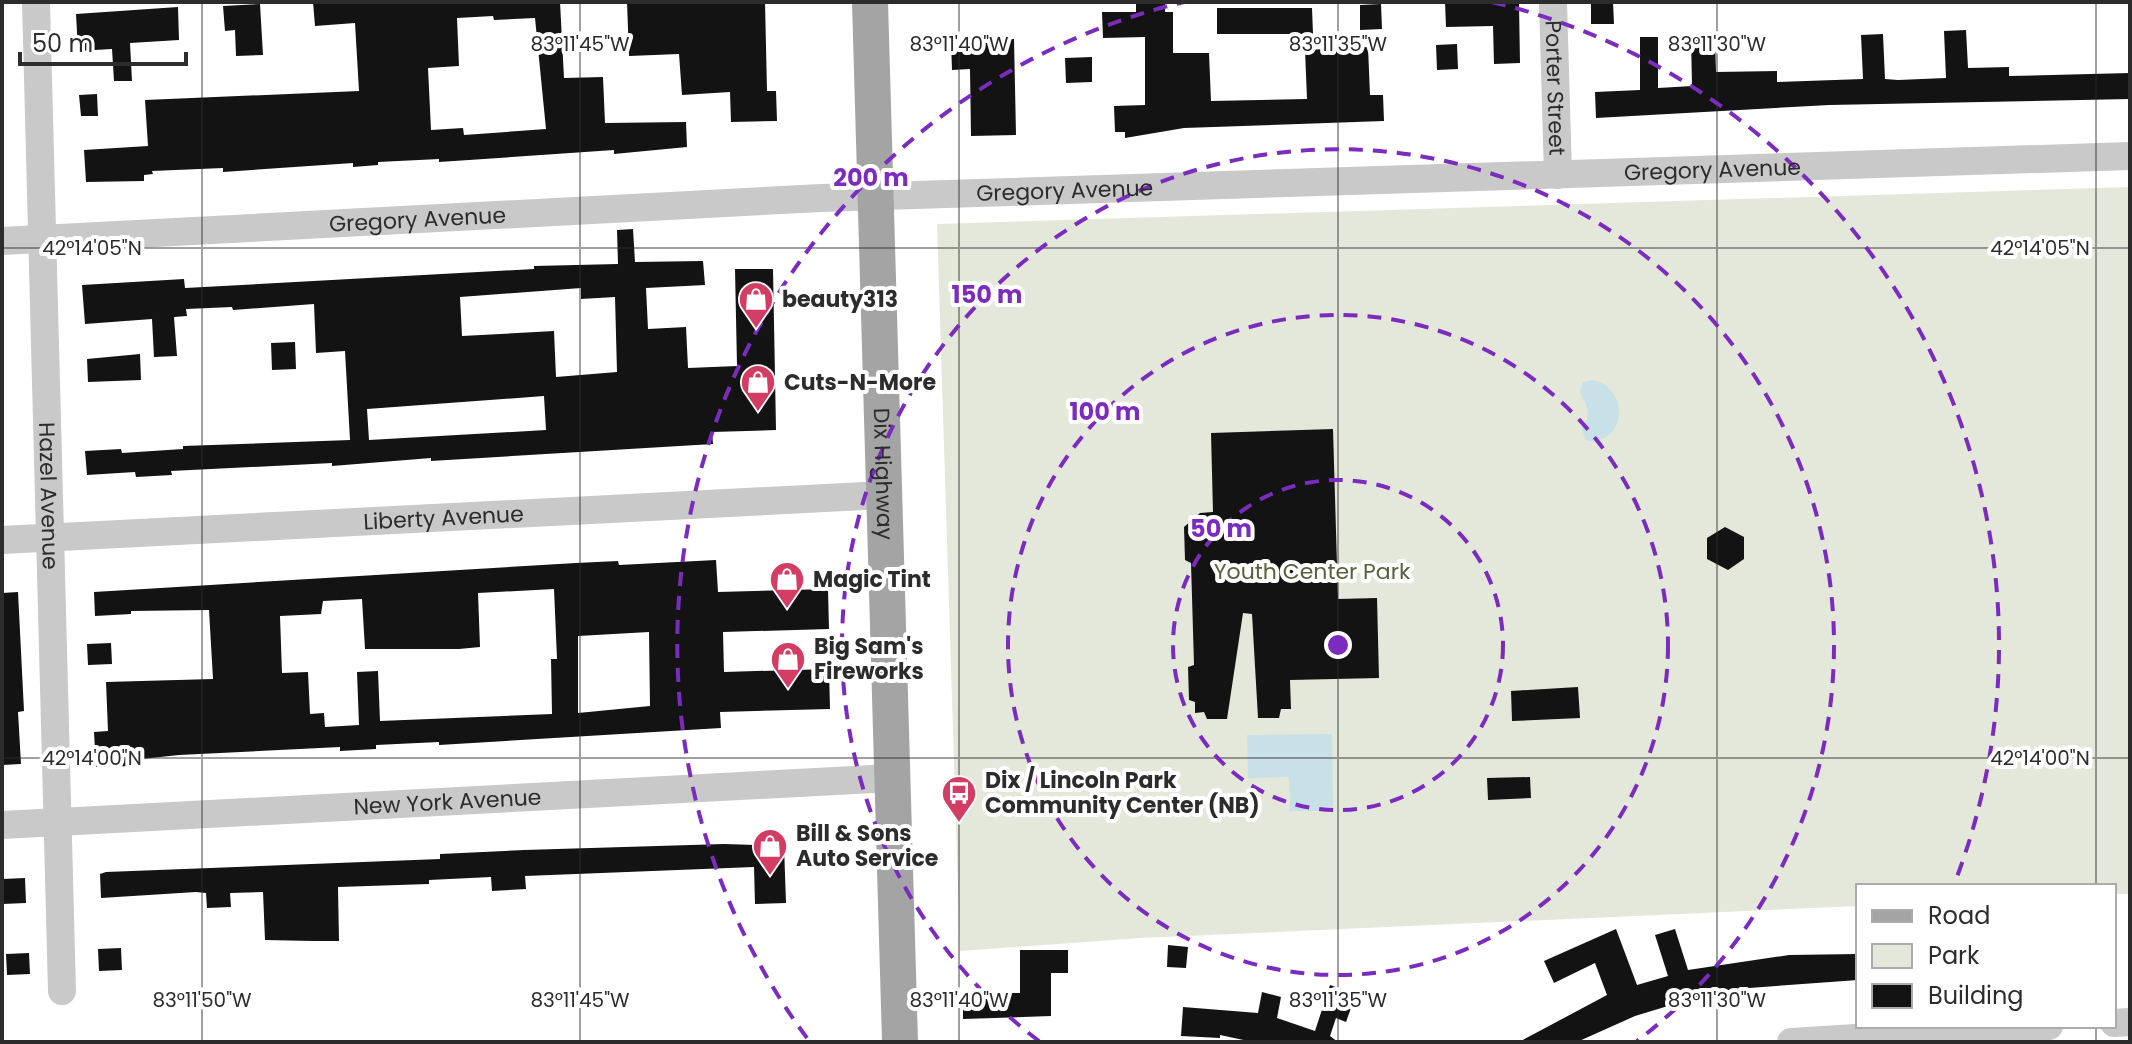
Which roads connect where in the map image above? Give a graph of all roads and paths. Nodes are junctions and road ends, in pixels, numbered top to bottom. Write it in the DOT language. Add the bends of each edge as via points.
graph roads {
  1 [pos="36,2"];
  2 [pos="870,2"];
  3 [pos="1553,2"];
  4 [pos="2130,156"];
  5 [pos="1558,175"];
  6 [pos="875,198"];
  7 [pos="42,240"];
  8 [pos="2,241"];
  9 [pos="884,495"];
  10 [pos="51,538"];
  11 [pos="2,540"];
  12 [pos="892,778"];
  13 [pos="60,822"];
  14 [pos="2,825"];
  15 [pos="62,991"];
  16 [pos="2017,1028"];
  17 [pos="900,1042"];
  18 [pos="1791,1042"];
  1 -- 7 [label="street, Hazel Avenue"];
  2 -- 6 [label="main road, Dix Highway"];
  3 -- 5 [label="street, Porter Street"];
  4 -- 5 [label="street, Gregory Avenue"];
  5 -- 6 [label="street, Gregory Avenue"];
  6 -- 7 [label="street, Gregory Avenue"];
  6 -- 9 [label="main road, Dix Highway"];
  7 -- 8 [label="street, Gregory Avenue"];
  7 -- 10 [label="street, Hazel Avenue"];
  9 -- 10 [label="street, Liberty Avenue"];
  9 -- 12 [label="main road, Dix Highway"];
  10 -- 11 [label="street, Liberty Avenue"];
  10 -- 13 [label="street, Hazel Avenue"];
  12 -- 13 [label="street, New York Avenue"];
  12 -- 17 [label="main road, Dix Highway"];
  13 -- 14 [label="street, New York Avenue"];
  13 -- 15 [label="street, Hazel Avenue"];
  16 -- 18 [label="street"];
}
